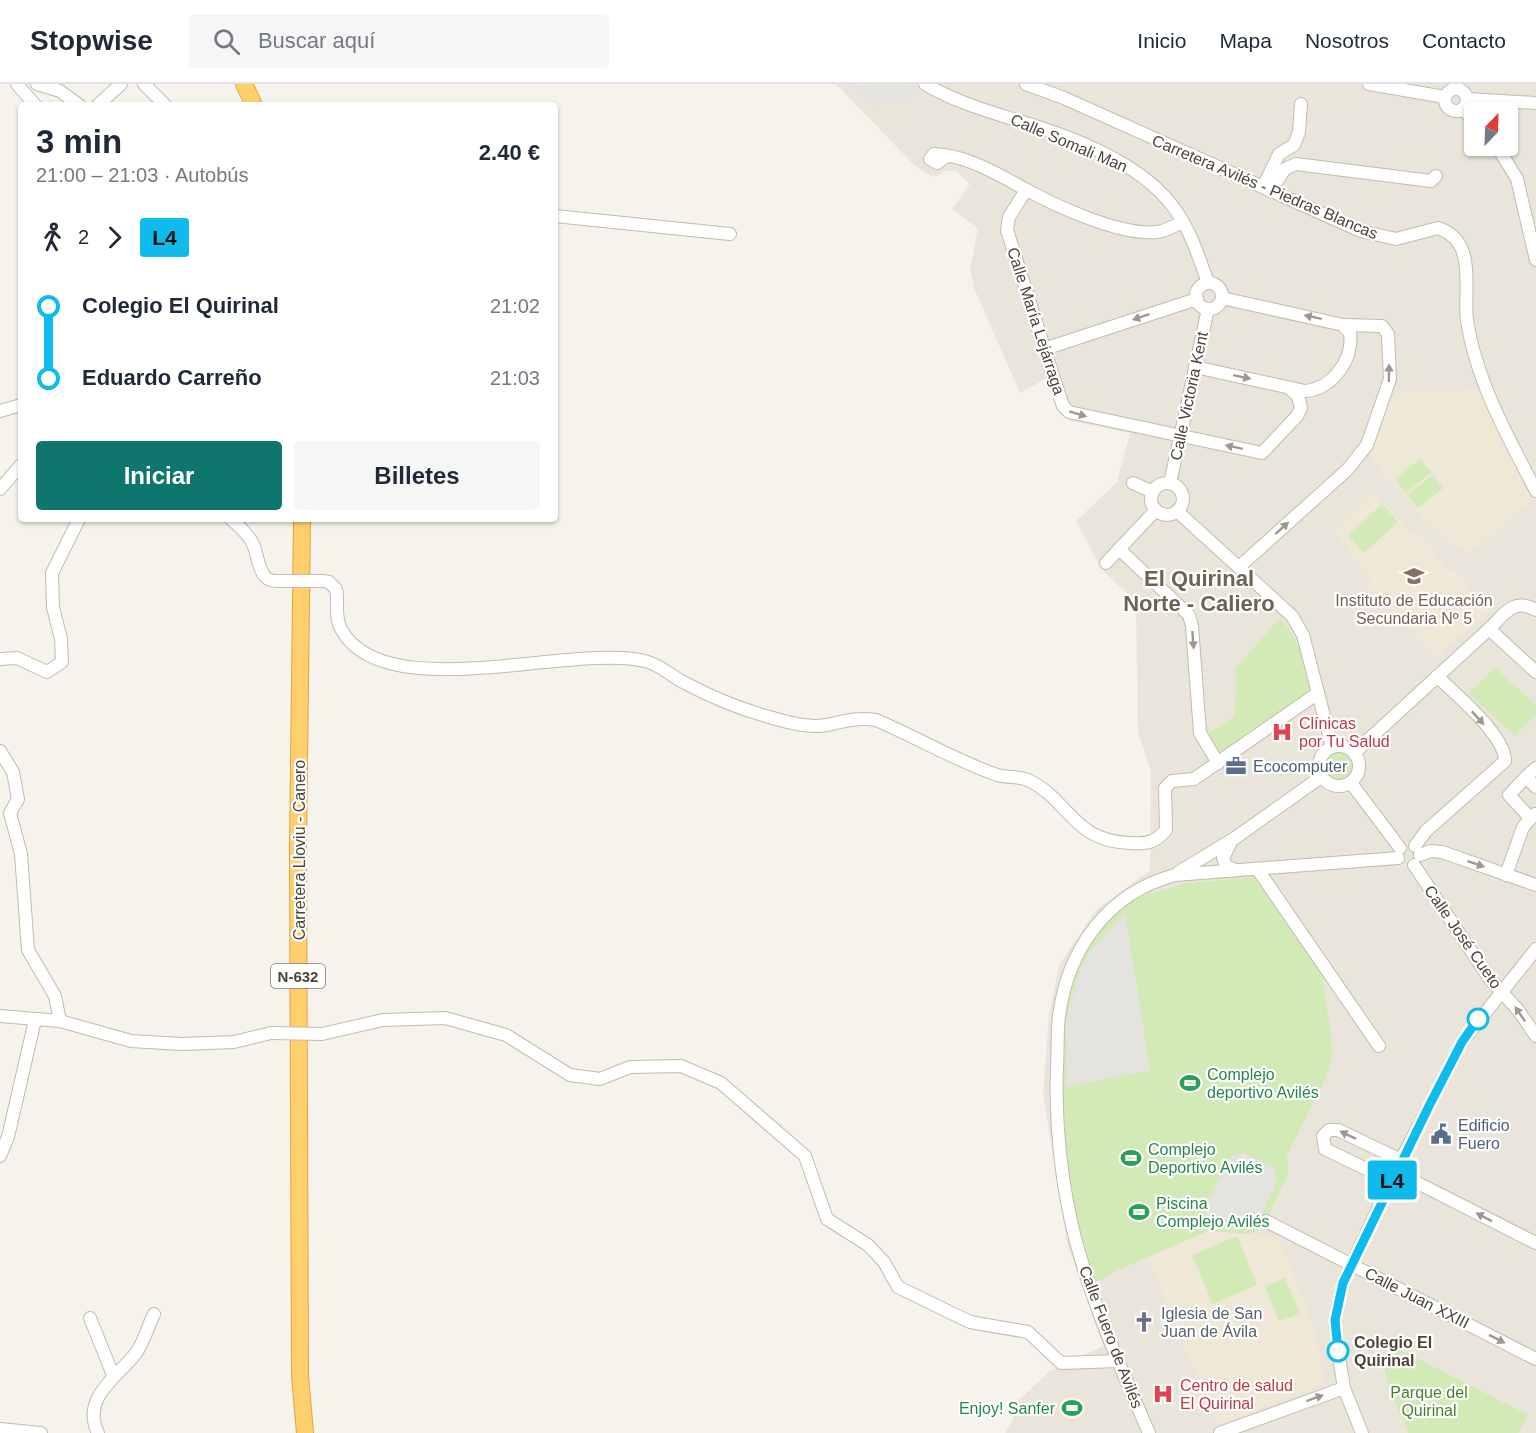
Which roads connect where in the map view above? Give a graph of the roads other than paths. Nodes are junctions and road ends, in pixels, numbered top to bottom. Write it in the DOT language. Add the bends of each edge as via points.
graph roads {
  1 [pos="17,84"];
  2 [pos="37,84"];
  3 [pos="121,84"];
  4 [pos="144,84"];
  5 [pos="244,84"];
  6 [pos="924,84"];
  7 [pos="932,84"];
  8 [pos="1026,84"];
  9 [pos="1369,84"];
  10 [pos="942,95"];
  11 [pos="1445,97"];
  12 [pos="32,102"];
  13 [pos="75,102"];
  14 [pos="101,102"];
  15 [pos="162,102"];
  16 [pos="253,102"];
  17 [pos="1465,102"];
  18 [pos="1518,103"];
  19 [pos="1536,103"];
  20 [pos="1301,104"];
  21 [pos="1464,105"];
  22 [pos="947,156"];
  23 [pos="1505,156"];
  24 [pos="1436,176"];
  25 [pos="1266,189"];
  26 [pos="1026,190"];
  27 [pos="558,216"];
  28 [pos="1183,222"];
  29 [pos="730,234"];
  30 [pos="1536,260"];
  31 [pos="1208,283"];
  32 [pos="1222,298"];
  33 [pos="1197,299"];
  34 [pos="1208,309"];
  35 [pos="1343,326"];
  36 [pos="1044,349"];
  37 [pos="1195,367"];
  38 [pos="1288,388"];
  39 [pos="18,406"];
  40 [pos="0,411"];
  41 [pos="1180,436"];
  42 [pos="18,468"];
  43 [pos="1133,483"];
  44 [pos="1170,483"];
  45 [pos="0,489"];
  46 [pos="1536,490"];
  47 [pos="1153,492"];
  48 [pos="1156,510"];
  49 [pos="1177,511"];
  50 [pos="78,522"];
  51 [pos="234,522"];
  52 [pos="302,522"];
  53 [pos="1119,549"];
  54 [pos="1106,562"];
  55 [pos="1239,567"];
  56 [pos="1536,610"];
  57 [pos="1489,629"];
  58 [pos="0,658"];
  59 [pos="1536,672"];
  60 [pos="1437,676"];
  61 [pos="1318,693"];
  62 [pos="1332,747"];
  63 [pos="0,751"];
  64 [pos="1354,753"];
  65 [pos="1218,764"];
  66 [pos="1531,773"];
  67 [pos="1321,777"];
  68 [pos="1351,783"];
  69 [pos="1536,787"];
  70 [pos="1533,816"];
  71 [pos="1235,838"];
  72 [pos="1399,853"];
  73 [pos="1416,855"];
  74 [pos="1236,870"];
  75 [pos="1258,870"];
  76 [pos="1175,874"];
  77 [pos="1506,875"];
  78 [pos="1534,880"];
  79 [pos="1536,949"];
  80 [pos="1501,993"];
  81 [pos="0,1017"];
  82 [pos="35,1020"];
  83 [pos="60,1021"];
  84 [pos="1536,1036"];
  85 [pos="1379,1046"];
  86 [pos="0,1156"];
  87 [pos="1401,1160"];
  88 [pos="1393,1177"];
  89 [pos="1266,1221"];
  90 [pos="1536,1243"];
  91 [pos="1352,1264"];
  92 [pos="154,1314"];
  93 [pos="90,1318"];
  94 [pos="1536,1359"];
  95 [pos="1118,1361"];
  96 [pos="113,1375"];
  97 [pos="1344,1388"];
  98 [pos="0,1429"];
  99 [pos="41,1433"];
  100 [pos="98,1433"];
  101 [pos="305,1433"];
  102 [pos="1149,1433"];
  103 [pos="1220,1433"];
  104 [pos="1362,1433"];
  1 -- 12 [label="street"];
  2 -- 13 [label="street" via="60,91"];
  3 -- 14 [label="street"];
  4 -- 15 [label="street"];
  5 -- 16 [label="highway"];
  6 -- 10 [label="street, Calle Somali Man"];
  7 -- 10 [label="street, Calle Somali Man"];
  8 -- 25 [label="street, Carretera Avilés - Piedras Blancas"];
  9 -- 11 [label="street"];
  10 -- 28 [label="street, Calle Somali Man" via="1056,134 1134,170 1160,192"];
  11 -- 17 [label="street" via="1455,88 1464,92"];
  11 -- 21 [label="street" via="1448,107 1456,111"];
  18 -- 19 [label="street"];
  20 -- 25 [label="street" via="1294,145 1279,154"];
  22 -- 26 [label="street" via="991,170"];
  23 -- 30 [label="street" via="1520,188"];
  24 -- 25 [label="street" via="1431,181 1296,164 1285,169"];
  25 -- 46 [label="street, Carretera Avilés - Piedras Blancas" via="1382,238 1396,240 1438,228 1457,238 1465,254 1465,303 1474,346 1499,419"];
  26 -- 28 [label="street" via="1070,210 1137,231 1159,232"];
  26 -- 36 [label="street, Calle María Lejárraga" via="1009,218 1007,230"];
  27 -- 29 [label="street"];
  28 -- 31 [label="street, Calle Somali Man"];
  31 -- 32 [label="street" via="1218,286"];
  31 -- 33 [label="street" via="1198,290"];
  32 -- 34 [label="street" via="1216,307"];
  35 -- 32 [label="street, one-way"];
  33 -- 34 [label="street"];
  33 -- 36 [label="street, one-way"];
  34 -- 37 [label="street, Calle Victoria Kent"];
  35 -- 38 [label="street" via="1350,333 1352,344 1342,366 1327,383 1317,390"];
  55 -- 35 [label="street, one-way" via="1347,470 1367,445 1390,379 1388,334 1382,326"];
  36 -- 41 [label="street, Calle María Lejárraga, one-way" via="1063,406 1069,412"];
  37 -- 38 [label="street, one-way"];
  37 -- 41 [label="street, Calle Victoria Kent"];
  38 -- 41 [label="street, one-way" via="1298,396 1301,408 1262,453"];
  39 -- 40 [label="street"];
  41 -- 44 [label="street, Calle Victoria Kent"];
  42 -- 45 [label="street"];
  43 -- 47 [label="street"];
  44 -- 47 [label="street"];
  44 -- 49 [label="street" via="1183,495"];
  47 -- 48 [label="street" via="1151,499"];
  48 -- 49 [label="street" via="1167,514"];
  48 -- 53 [label="street"];
  49 -- 55 [label="street"];
  50 -- 58 [label="street" via="52,573 62,662 47,672 17,658"];
  51 -- 65 [label="street, bridge" via="253,543 262,574 272,581 329,582 336,589 340,628 352,645 372,657 432,670 591,659 645,661 704,693 772,718 809,725 859,717 876,720 999,776 1027,779 1090,834 1114,843 1146,844 1157,840 1166,830 1165,788 1172,780 1194,779"];
  52 -- 101 [label="highway, Carretera Lloviu - Canero / N-632" via="299,1364"];
  53 -- 54 [label="street"];
  53 -- 65 [label="street, one-way" via="1189,615 1200,733"];
  55 -- 61 [label="street" via="1292,616 1303,635"];
  56 -- 57 [label="street" via="1525,603 1517,604"];
  57 -- 59 [label="street"];
  57 -- 60 [label="street"];
  60 -- 64 [label="street"];
  60 -- 73 [label="street, one-way" via="1496,737 1505,752 1505,761 1426,831"];
  61 -- 62 [label="street"];
  61 -- 65 [label="street"];
  62 -- 64 [label="street" via="1343,746"];
  62 -- 67 [label="street" via="1318,763"];
  63 -- 83 [label="street" via="13,772 18,799 10,813 21,854 28,950 55,996"];
  64 -- 68 [label="street" via="1359,769"];
  66 -- 69 [label="street"];
  66 -- 70 [label="street" via="1509,795"];
  67 -- 68 [label="street" via="1337,787"];
  67 -- 71 [label="street"];
  68 -- 72 [label="street"];
  70 -- 77 [label="street" via="1523,827"];
  71 -- 74 [label="street" via="1223,858 1226,866"];
  71 -- 76 [label="street"];
  72 -- 73 [label="street, Calle Fuero de Avilés" via="1407,844"];
  72 -- 73 [label="street" via="1403,865"];
  72 -- 75 [label="street, Calle Fuero de Avilés"];
  73 -- 77 [label="street, Calle Fuero de Avilés, one-way" via="1442,852"];
  73 -- 80 [label="street, Calle José Cueto"];
  74 -- 75 [label="street, Calle Fuero de Avilés"];
  74 -- 76 [label="street, Calle Fuero de Avilés"];
  75 -- 85 [label="street"];
  76 -- 95 [label="street, Calle Fuero de Avilés" via="1129,892 1101,920 1084,942 1073,966 1059,1017 1057,1087 1063,1180 1091,1292"];
  77 -- 78 [label="street, Calle Fuero de Avilés"];
  79 -- 80 [label="street"];
  84 -- 80 [label="street, Calle José Cueto, one-way"];
  80 -- 87 [label="street" via="1462,1042"];
  81 -- 82 [label="street"];
  82 -- 83 [label="street"];
  82 -- 86 [label="street" via="8,1137"];
  83 -- 95 [label="street, bridge" via="141,1042 234,1042 271,1033 322,1034 383,1020 445,1018 506,1035 570,1076 600,1078 630,1067 681,1066 721,1083 805,1156 827,1219 868,1245 884,1262 898,1287 970,1322 1028,1332 1061,1363"];
  87 -- 88 [label="street"];
  87 -- 88 [label="street, one-way" via="1338,1130 1329,1130 1323,1136 1322,1146 1329,1152"];
  90 -- 88 [label="street, one-way"];
  88 -- 91 [label="street"];
  89 -- 91 [label="street, Calle Juan XXIII"];
  91 -- 94 [label="street, Calle Juan XXIII, one-way"];
  91 -- 97 [label="street" via="1337,1301 1335,1320"];
  92 -- 96 [label="street" via="136,1353"];
  93 -- 96 [label="street"];
  95 -- 102 [label="street, Calle Fuero de Avilés"];
  96 -- 100 [label="street" via="95,1403 92,1421"];
  103 -- 97 [label="street, one-way"];
  97 -- 104 [label="street"];
  98 -- 99 [label="street"];
}
